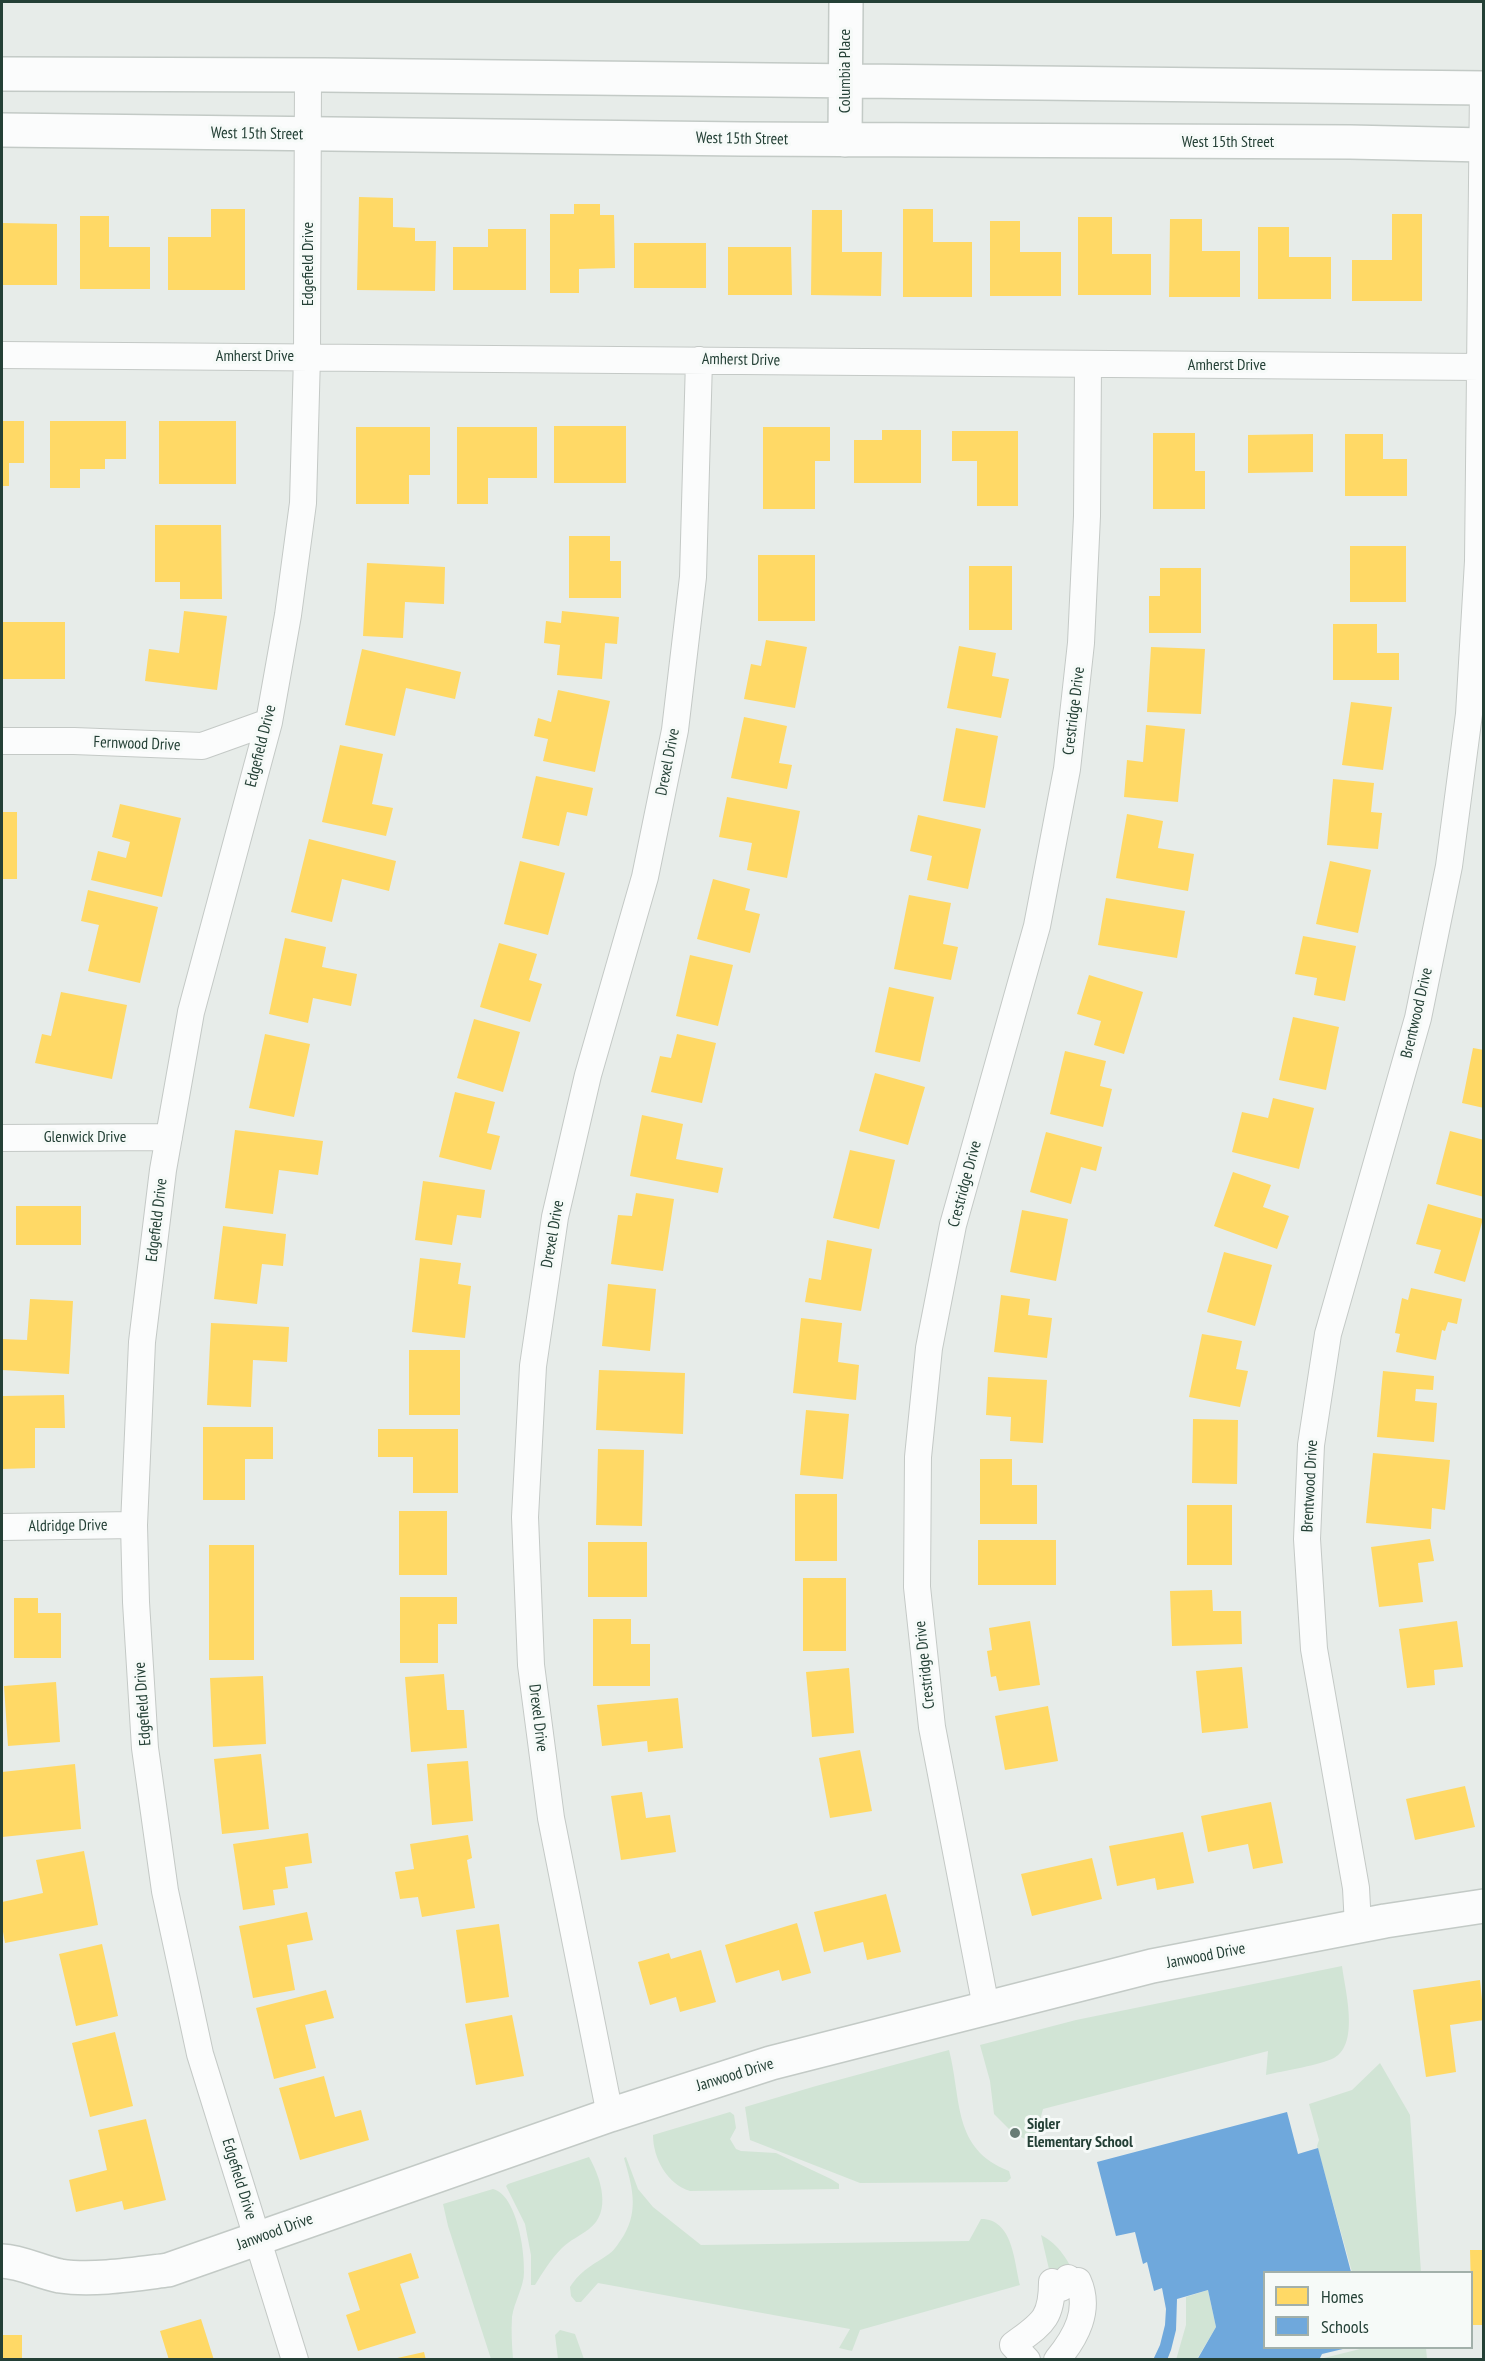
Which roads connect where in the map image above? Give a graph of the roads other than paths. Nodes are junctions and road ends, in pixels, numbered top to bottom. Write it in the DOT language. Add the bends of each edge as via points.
graph roads {
  1 [pos="846,2"];
  2 [pos="2,74"];
  3 [pos="308,75"];
  4 [pos="844,82"];
  5 [pos="1483,88"];
  6 [pos="2,130"];
  7 [pos="309,135"];
  8 [pos="845,140"];
  9 [pos="1482,145"];
  10 [pos="2,355"];
  11 [pos="307,356"];
  12 [pos="699,360"];
  13 [pos="1088,364"];
  14 [pos="1480,367"];
  15 [pos="269,722"];
  16 [pos="2,741"];
  17 [pos="170,1137"];
  18 [pos="2,1138"];
  19 [pos="134,1525"];
  20 [pos="2,1527"];
  21 [pos="1484,1906"];
  22 [pos="1358,1926"];
  23 [pos="986,2007"];
  24 [pos="610,2115"];
  25 [pos="257,2239"];
  26 [pos="2,2261"];
  27 [pos="295,2360"];
  28 [pos="1027,2360"];
  29 [pos="1058,2360"];
  1 -- 4 [label="main road, Columbia Place"];
  2 -- 3 [label="main road"];
  3 -- 4 [label="main road"];
  3 -- 7 [label="street, Edgefield Drive"];
  4 -- 5 [label="main road"];
  4 -- 8 [label="main road, Columbia Place"];
  5 -- 9 [label="street, Brentwood Drive"];
  6 -- 7 [label="main road, West 15th Street"];
  7 -- 8 [label="main road, West 15th Street"];
  7 -- 11 [label="street, Edgefield Drive"];
  8 -- 9 [label="main road, West 15th Street"];
  9 -- 14 [label="street, Brentwood Drive"];
  10 -- 11 [label="street, Amherst Drive"];
  11 -- 12 [label="street, Amherst Drive"];
  11 -- 15 [label="street, Edgefield Drive" via="303,503"];
  12 -- 13 [label="street, Amherst Drive"];
  12 -- 24 [label="street, Drexel Drive" via="693,577 675,730 645,877 588,1075 555,1217 533,1366 525,1517 531,1665 550,1818"];
  13 -- 14 [label="street, Amherst Drive"];
  13 -- 23 [label="street, Crestridge Drive" via="1081,643 1067,769 1037,926 953,1225 929,1348 918,1457 917,1587 932,1727"];
  14 -- 22 [label="street, Brentwood Drive" via="1473,644 1449,866 1418,1018 1328,1334 1311,1445 1307,1539 1314,1648 1356,1888"];
  15 -- 16 [label="street, Fernwood Drive" via="202,746"];
  15 -- 17 [label="street, Edgefield Drive" via="191,1012"];
  17 -- 18 [label="street, Glenwick Drive"];
  17 -- 19 [label="street, Edgefield Drive" via="142,1342"];
  19 -- 20 [label="street, Aldridge Drive"];
  19 -- 25 [label="street, Edgefield Drive" via="146,1748 165,1891 200,2054"];
  21 -- 22 [label="main road, Janwood Drive"];
  22 -- 23 [label="main road, Janwood Drive" via="1152,1966"];
  23 -- 24 [label="main road, Janwood Drive" via="771,2063"];
  24 -- 25 [label="main road, Janwood Drive"];
  25 -- 26 [label="main road, Janwood Drive" via="168,2270 111,2276 61,2276"];
  25 -- 27 [label="street, Edgefield Drive"];
  28 -- 29 [label="street" via="1013,2345 1043,2322 1052,2282 1061,2288 1068,2278 1075,2284 1078,2281 1084,2304 1075,2336"];
}
